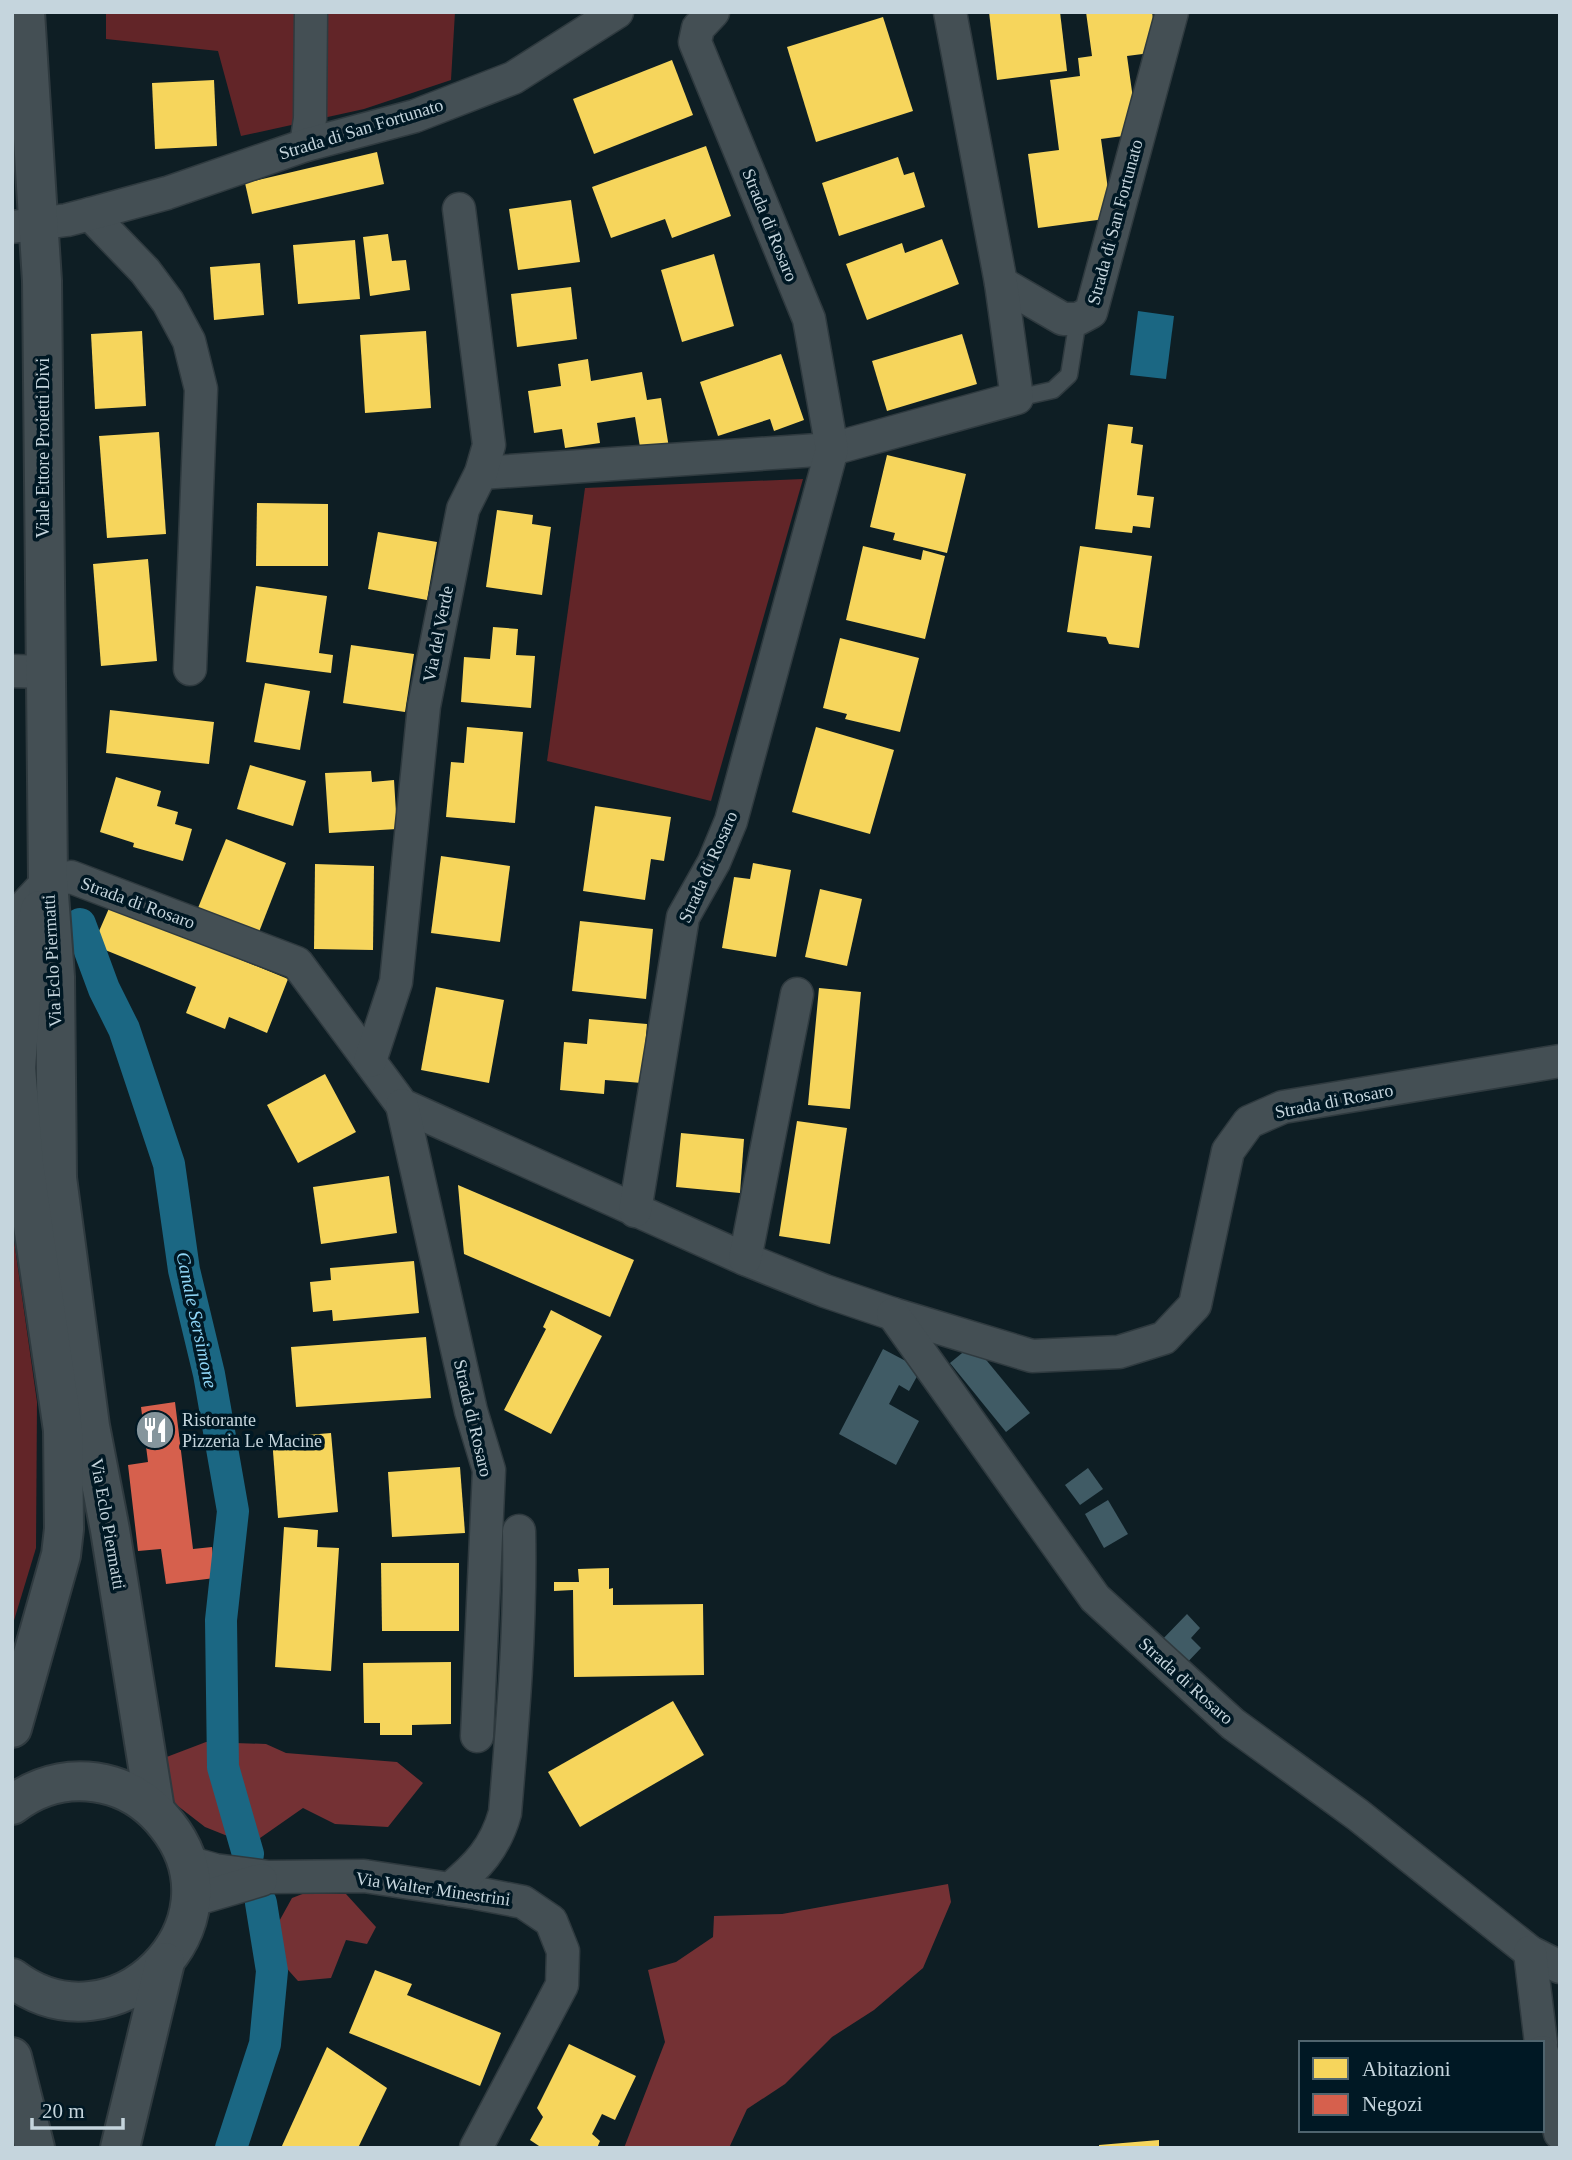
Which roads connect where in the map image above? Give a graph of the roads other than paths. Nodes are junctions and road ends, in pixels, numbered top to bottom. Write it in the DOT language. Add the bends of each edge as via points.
graph roads {
  1 [pos="25,12"];
  2 [pos="310,12"];
  3 [pos="617,12"];
  4 [pos="713,12"];
  5 [pos="950,12"];
  6 [pos="1172,12"];
  7 [pos="306,145"];
  8 [pos="459,209"];
  9 [pos="90,214"];
  10 [pos="26,226"];
  11 [pos="1001,283"];
  12 [pos="1078,319"];
  13 [pos="1017,398"];
  14 [pos="832,449"];
  15 [pos="481,473"];
  16 [pos="190,669"];
  17 [pos="29,672"];
  18 [pos="48,881"];
  19 [pos="12,920"];
  20 [pos="797,994"];
  21 [pos="16,1024"];
  22 [pos="370,1061"];
  23 [pos="1560,1061"];
  24 [pos="402,1105"];
  25 [pos="31,1165"];
  26 [pos="635,1211"];
  27 [pos="745,1259"];
  28 [pos="893,1314"];
  29 [pos="519,1531"];
  30 [pos="12,1728"];
  31 [pos="477,1736"];
  32 [pos="12,1805"];
  33 [pos="155,1810"];
  34 [pos="187,1863"];
  35 [pos="269,1877"];
  36 [pos="450,1889"];
  37 [pos="190,1901"];
  38 [pos="1530,1952"];
  39 [pos="165,1962"];
  40 [pos="1560,1967"];
  41 [pos="12,1978"];
  42 [pos="1541,2041"];
  43 [pos="1560,2042"];
  44 [pos="1544,2054"];
  45 [pos="12,2057"];
  46 [pos="1544,2060"];
  47 [pos="1560,2133"];
  48 [pos="121,2145"];
  49 [pos="35,2148"];
  50 [pos="476,2148"];
  1 -- 10 [label="main road, Viale Ettore Proietti Divi"];
  2 -- 7 [label="street"];
  3 -- 7 [label="street, Strada di San Fortunato" via="513,78 415,116"];
  4 -- 14 [label="street, Strada di Rosaro" via="698,28 695,43 809,319"];
  5 -- 11 [label="street"];
  6 -- 12 [label="street, Strada di San Fortunato" via="1091,312"];
  7 -- 9 [label="street, Strada di San Fortunato"];
  8 -- 15 [label="street, Via del Verde" via="489,445"];
  9 -- 10 [label="street, Strada di San Fortunato"];
  9 -- 16 [label="street" via="168,302 189,341 201,389"];
  10 -- 17 [label="main road, Viale Ettore Proietti Divi" via="42,281"];
  11 -- 12 [label="street, Strada di San Fortunato" via="1063,319"];
  11 -- 13 [label="street"];
  12 -- 13 [label="lane" via="1069,375 1053,390"];
  13 -- 14 [label="street"];
  14 -- 15 [label="street"];
  14 -- 26 [label="street, Strada di Rosaro" via="732,821 683,917"];
  15 -- 22 [label="street, Via del Verde" via="463,509 427,693 396,982"];
  17 -- 18 [label="main road, Viale Ettore Proietti Divi"];
  18 -- 19 [label="street"];
  18 -- 21 [label="main road, Via Eclo Piermatti" via="23,975"];
  18 -- 22 [label="street, Strada di Rosaro" via="71,877 297,963"];
  18 -- 25 [label="main road, Via Eclo Piermatti" via="55,977"];
  20 -- 27 [label="street"];
  21 -- 25 [label="main road, Via Eclo Piermatti" via="16,1068"];
  22 -- 24 [label="street, Strada di Rosaro"];
  23 -- 28 [label="street, Strada di Rosaro" via="1283,1107 1249,1122 1227,1151 1195,1305 1164,1338 1119,1352 1032,1356"];
  24 -- 26 [label="street, Strada di Rosaro"];
  24 -- 31 [label="street, Strada di Rosaro" via="471,1411 489,1470"];
  25 -- 30 [label="main road, Via Eclo Piermatti" via="63,1430 64,1529 61,1555"];
  25 -- 33 [label="main road, Via Eclo Piermatti" via="90,1426"];
  26 -- 27 [label="street, Strada di Rosaro"];
  27 -- 28 [label="street, Strada di Rosaro"];
  28 -- 38 [label="street, Strada di Rosaro" via="1095,1598 1233,1724 1358,1815"];
  29 -- 36 [label="street" via="516,1689 505,1813 487,1854"];
  32 -- 33 [label="main road, Via Eclo Piermatti" via="27,1793 59,1782 94,1781 127,1790"];
  33 -- 34 [label="main road, Via Eclo Piermatti" via="174,1834"];
  34 -- 35 [label="street, Via Walter Minestrini"];
  34 -- 37 [label="main road, Via Eclo Piermatti"];
  35 -- 36 [label="street, Via Walter Minestrini" via="364,1876"];
  35 -- 37 [label="street, Via Walter Minestrini"];
  36 -- 50 [label="street, Via Walter Minestrini" via="523,1902 551,1921 563,1951 562,1985"];
  37 -- 39 [label="main road, Via Eclo Piermatti" via="178,1944"];
  38 -- 40 [label="street, Strada di Rosaro"];
  38 -- 42 [label="street"];
  39 -- 41 [label="main road, Via Eclo Piermatti" via="136,1987 102,2000 64,2002 28,1990"];
  39 -- 48 [label="main road, Via Eclo Piermatti"];
  43 -- 44 [label="street"];
  45 -- 49 [label="main road"];
  46 -- 47 [label="street"];
}
